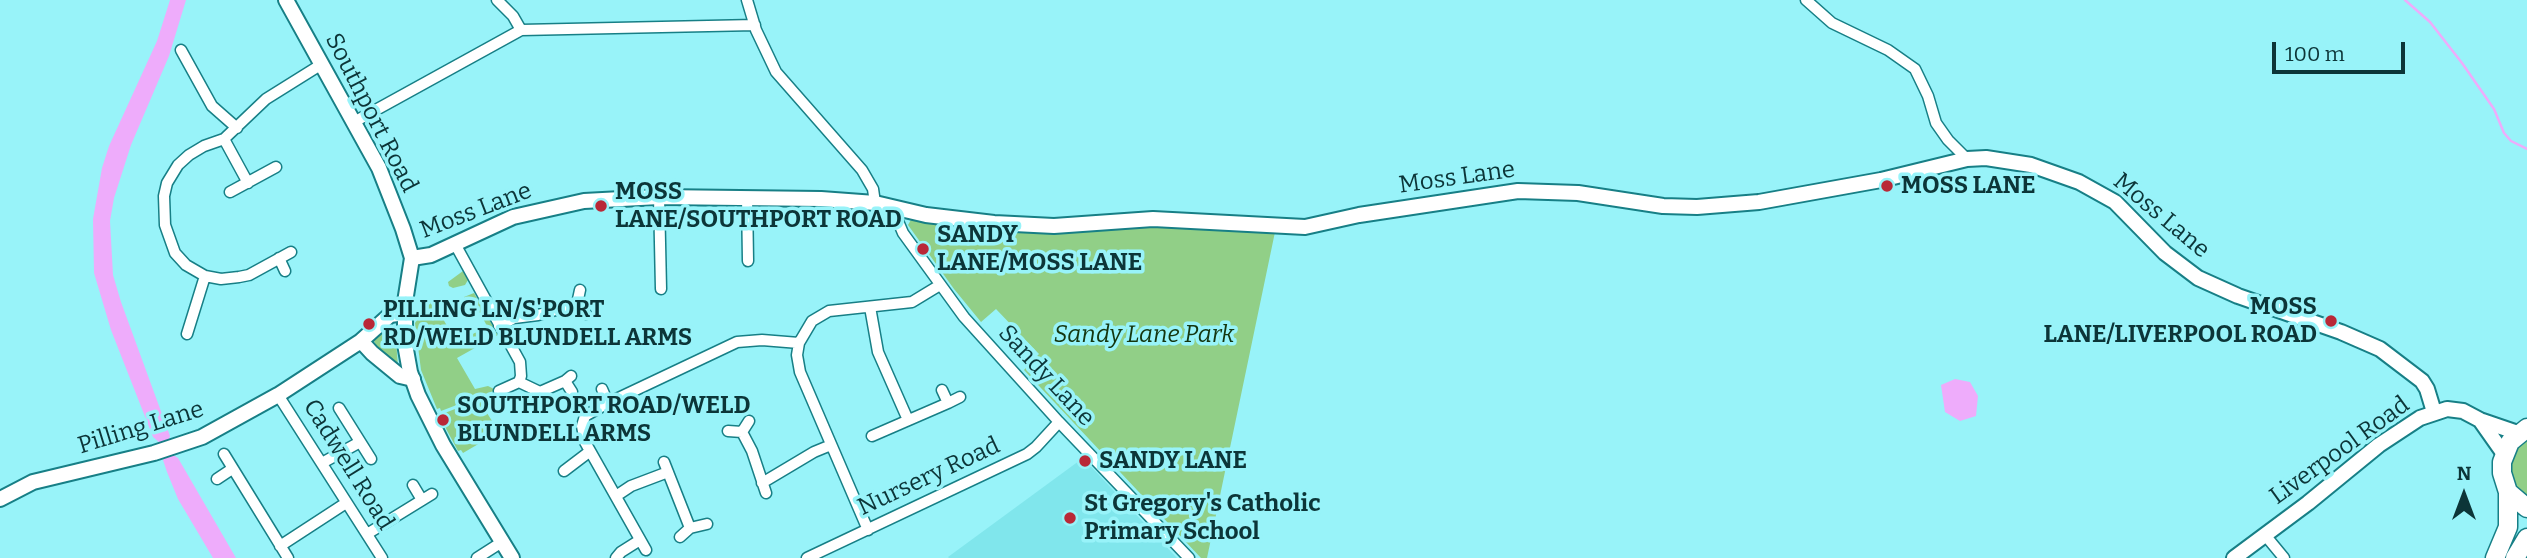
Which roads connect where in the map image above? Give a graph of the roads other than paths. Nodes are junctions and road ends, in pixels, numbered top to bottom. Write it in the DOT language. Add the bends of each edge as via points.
graph roads {
  1 [pos="286,0"];
  2 [pos="497,0"];
  3 [pos="747,0"];
  4 [pos="1807,0"];
  5 [pos="755,24"];
  6 [pos="521,30"];
  7 [pos="181,50"];
  8 [pos="322,64"];
  9 [pos="354,122"];
  10 [pos="237,128"];
  11 [pos="224,139"];
  12 [pos="1967,159"];
  13 [pos="276,167"];
  14 [pos="248,183"];
  15 [pos="230,192"];
  16 [pos="659,197"];
  17 [pos="747,197"];
  18 [pos="875,203"];
  19 [pos="892,207"];
  20 [pos="455,244"];
  21 [pos="291,252"];
  22 [pos="279,258"];
  23 [pos="412,258"];
  24 [pos="748,261"];
  25 [pos="285,271"];
  26 [pos="205,276"];
  27 [pos="940,285"];
  28 [pos="661,289"];
  29 [pos="580,290"];
  30 [pos="577,304"];
  31 [pos="870,307"];
  32 [pos="405,313"];
  33 [pos="586,314"];
  34 [pos="499,326"];
  35 [pos="187,334"];
  36 [pos="361,341"];
  37 [pos="799,343"];
  38 [pos="413,379"];
  39 [pos="519,382"];
  40 [pos="602,389"];
  41 [pos="942,390"];
  42 [pos="499,391"];
  43 [pos="572,392"];
  44 [pos="278,395"];
  45 [pos="960,397"];
  46 [pos="948,402"];
  47 [pos="608,403"];
  48 [pos="339,408"];
  49 [pos="2434,412"];
  50 [pos="908,420"];
  51 [pos="2480,420"];
  52 [pos="749,421"];
  53 [pos="1059,422"];
  54 [pos="2523,430"];
  55 [pos="728,431"];
  56 [pos="742,432"];
  57 [pos="872,436"];
  58 [pos="360,442"];
  59 [pos="831,445"];
  60 [pos="589,452"];
  61 [pos="224,454"];
  62 [pos="2504,454"];
  63 [pos="371,459"];
  64 [pos="664,462"];
  65 [pos="322,463"];
  66 [pos="232,469"];
  67 [pos="564,471"];
  68 [pos="668,472"];
  69 [pos="217,479"];
  70 [pos="412,485"];
  71 [pos="2508,492"];
  72 [pos="432,494"];
  73 [pos="616,496"];
  74 [pos="0,499"];
  75 [pos="422,500"];
  76 [pos="346,503"];
  77 [pos="2527,508"];
  78 [pos="707,524"];
  79 [pos="690,528"];
  80 [pos="868,530"];
  81 [pos="367,534"];
  82 [pos="2265,535"];
  83 [pos="680,537"];
  84 [pos="2527,538"];
  85 [pos="640,540"];
  86 [pos="502,542"];
  87 [pos="281,546"];
  88 [pos="646,550"];
  89 [pos="812,557"];
  90 [pos="288,558"];
  91 [pos="382,558"];
  92 [pos="477,558"];
  93 [pos="512,558"];
  94 [pos="616,558"];
  95 [pos="1189,558"];
  96 [pos="2234,558"];
  97 [pos="2284,558"];
  98 [pos="2495,558"];
  99 [pos="2515,558"];
  1 -- 8 [label="street, Southport Road"];
  2 -- 6 [label="street"];
  3 -- 5 [label="street"];
  4 -- 12 [label="street" via="1832,23 1888,50 1915,69 1936,123"];
  5 -- 6 [label="street"];
  5 -- 18 [label="street" via="776,72 862,170"];
  6 -- 9 [label="street"];
  7 -- 10 [label="street" via="182,65 212,106"];
  8 -- 9 [label="street, Southport Road"];
  8 -- 10 [label="street" via="266,99"];
  9 -- 23 [label="street, Southport Road" via="379,168"];
  10 -- 11 [label="street"];
  11 -- 14 [label="street"];
  11 -- 26 [label="street" via="178,165 164,196 166,225 175,253"];
  12 -- 19 [label="street, Moss Lane" via="1759,202 1663,206 1578,193 1518,191 1305,227 1153,219 1054,226 1006,224"];
  12 -- 49 [label="street, Moss Lane" via="2031,165 2097,191 2198,278 2363,340 2394,358 2422,381"];
  13 -- 14 [label="street"];
  14 -- 15 [label="street"];
  16 -- 17 [label="street, Moss Lane"];
  16 -- 20 [label="street, Moss Lane" via="584,201 541,209 496,223"];
  16 -- 28 [label="street"];
  17 -- 18 [label="street, Moss Lane"];
  17 -- 24 [label="street"];
  18 -- 19 [label="street, Moss Lane"];
  19 -- 27 [label="street, Sandy Lane" via="903,233"];
  20 -- 23 [label="street, Moss Lane"];
  20 -- 34 [label="street"];
  21 -- 22 [label="street"];
  22 -- 25 [label="street"];
  22 -- 26 [label="street" via="249,275"];
  23 -- 32 [label="street, Southport Road"];
  26 -- 35 [label="street" via="197,324"];
  27 -- 31 [label="street" via="912,302"];
  27 -- 53 [label="street, Sandy Lane"];
  29 -- 30 [label="street"];
  30 -- 33 [label="street"];
  30 -- 34 [label="street" via="514,318"];
  31 -- 37 [label="street" via="820,315"];
  31 -- 50 [label="street" via="878,352"];
  32 -- 36 [label="street, Pilling Lane" via="390,315"];
  32 -- 38 [label="street, Southport Road" via="405,344"];
  34 -- 39 [label="street" via="520,362"];
  36 -- 38 [label="street" via="400,376"];
  36 -- 44 [label="street, Pilling Lane"];
  37 -- 47 [label="street" via="737,342"];
  37 -- 59 [label="street" via="800,372"];
  38 -- 86 [label="street, Southport Road" via="435,429"];
  39 -- 42 [label="street"];
  39 -- 43 [label="street" via="540,392 568,378"];
  40 -- 47 [label="street"];
  41 -- 46 [label="street"];
  44 -- 65 [label="street, Cadwell Road"];
  44 -- 74 [label="street, Pilling Lane" via="179,445 33,482"];
  45 -- 46 [label="street"];
  46 -- 50 [label="street"];
  47 -- 60 [label="street" via="583,421"];
  48 -- 58 [label="street"];
  49 -- 51 [label="street, Liverpool Road" via="2463,411"];
  49 -- 82 [label="street, Liverpool Road" via="2379,445"];
  50 -- 57 [label="street"];
  51 -- 54 [label="street, Liverpool Road"];
  51 -- 62 [label="street"];
  52 -- 56 [label="street"];
  53 -- 80 [label="street, Nursery Road" via="1027,454"];
  53 -- 95 [label="street, Sandy Lane"];
  54 -- 62 [label="highway"];
  55 -- 56 [label="street"];
  56 -- 59 [label="street" via="764,488"];
  58 -- 63 [label="street"];
  58 -- 65 [label="street"];
  59 -- 80 [label="street"];
  60 -- 67 [label="street"];
  60 -- 73 [label="street"];
  61 -- 66 [label="street"];
  62 -- 71 [label="highway" via="2502,473"];
  64 -- 68 [label="street"];
  65 -- 76 [label="street, Cadwell Road"];
  66 -- 69 [label="street"];
  66 -- 87 [label="street"];
  68 -- 73 [label="street"];
  68 -- 79 [label="street"];
  70 -- 75 [label="street"];
  71 -- 77 [label="highway"];
  71 -- 98 [label="highway" via="2508,527"];
  72 -- 75 [label="street"];
  73 -- 85 [label="street"];
  75 -- 81 [label="street"];
  76 -- 81 [label="street, Cadwell Road"];
  76 -- 87 [label="street"];
  78 -- 79 [label="street"];
  79 -- 83 [label="street"];
  80 -- 89 [label="street, Nursery Road"];
  81 -- 91 [label="street, Cadwell Road"];
  82 -- 96 [label="street, Liverpool Road"];
  82 -- 97 [label="street"];
  84 -- 99 [label="highway"];
  85 -- 88 [label="street"];
  85 -- 94 [label="street"];
  86 -- 92 [label="street"];
  86 -- 93 [label="street, Southport Road"];
  87 -- 90 [label="street"];
}
